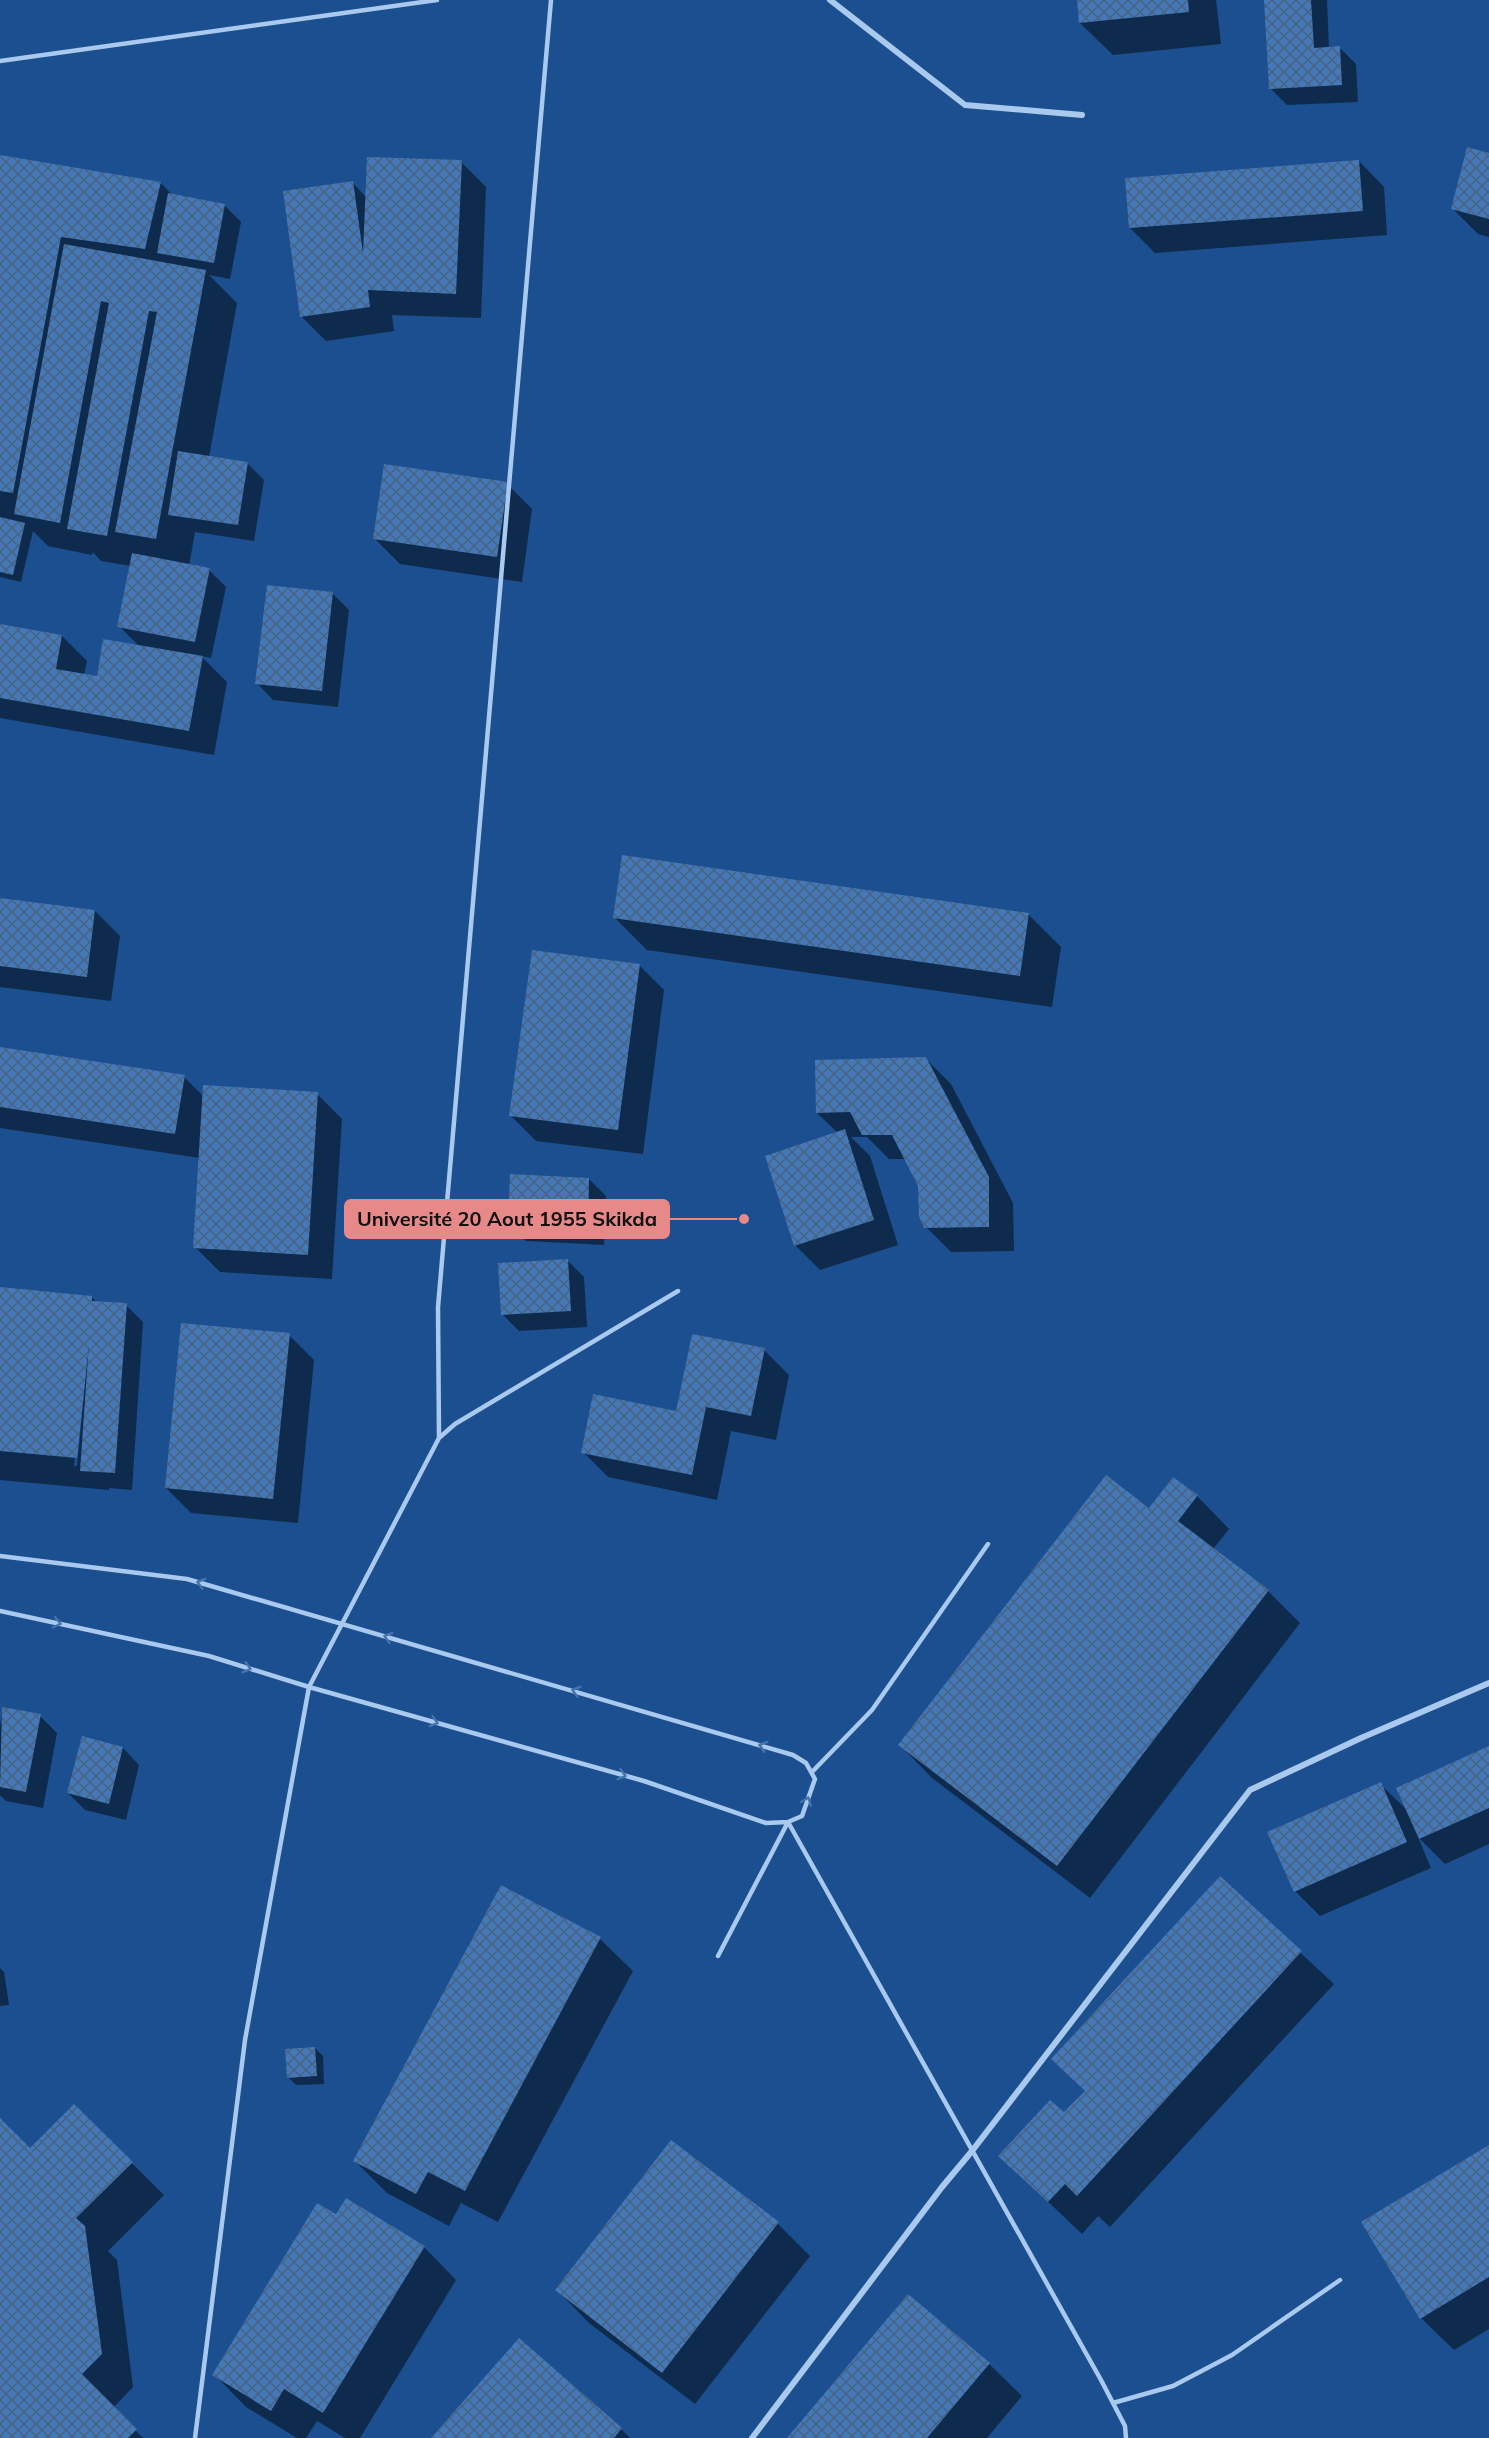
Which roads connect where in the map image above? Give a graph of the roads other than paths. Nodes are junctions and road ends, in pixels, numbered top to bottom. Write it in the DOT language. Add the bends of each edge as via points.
graph roads {
  1 [pos="437,0"];
  2 [pos="551,0"];
  3 [pos="830,0"];
  4 [pos="0,61"];
  5 [pos="1082,115"];
  6 [pos="678,1291"];
  7 [pos="440,1438"];
  8 [pos="988,1544"];
  9 [pos="0,1556"];
  10 [pos="0,1611"];
  11 [pos="341,1623"];
  12 [pos="1489,1683"];
  13 [pos="309,1687"];
  14 [pos="813,1772"];
  15 [pos="788,1822"];
  16 [pos="718,1956"];
  17 [pos="972,2151"];
  18 [pos="1340,2280"];
  19 [pos="1113,2403"];
  20 [pos="195,2438"];
  21 [pos="752,2438"];
  22 [pos="1126,2438"];
  1 -- 4 [label="lane"];
  2 -- 7 [label="lane" via="438,1307"];
  3 -- 5 [label="street" via="965,105"];
  6 -- 7 [label="lane" via="455,1424"];
  7 -- 11 [label="lane"];
  8 -- 14 [label="lane" via="872,1710"];
  11 -- 9 [label="lane, one-way" via="187,1579"];
  10 -- 13 [label="lane, one-way" via="209,1656"];
  11 -- 13 [label="lane"];
  14 -- 11 [label="lane, one-way" via="793,1755"];
  12 -- 17 [label="street" via="1250,1790"];
  13 -- 15 [label="lane, one-way" via="644,1781 766,1822"];
  13 -- 20 [label="lane" via="245,2040"];
  15 -- 14 [label="lane, one-way" via="802,1816 816,1779"];
  15 -- 16 [label="lane"];
  15 -- 17 [label="lane"];
  17 -- 19 [label="lane"];
  17 -- 21 [label="street"];
  18 -- 19 [label="lane" via="1232,2355 1173,2386"];
  19 -- 22 [label="lane" via="1125,2426"];
}
